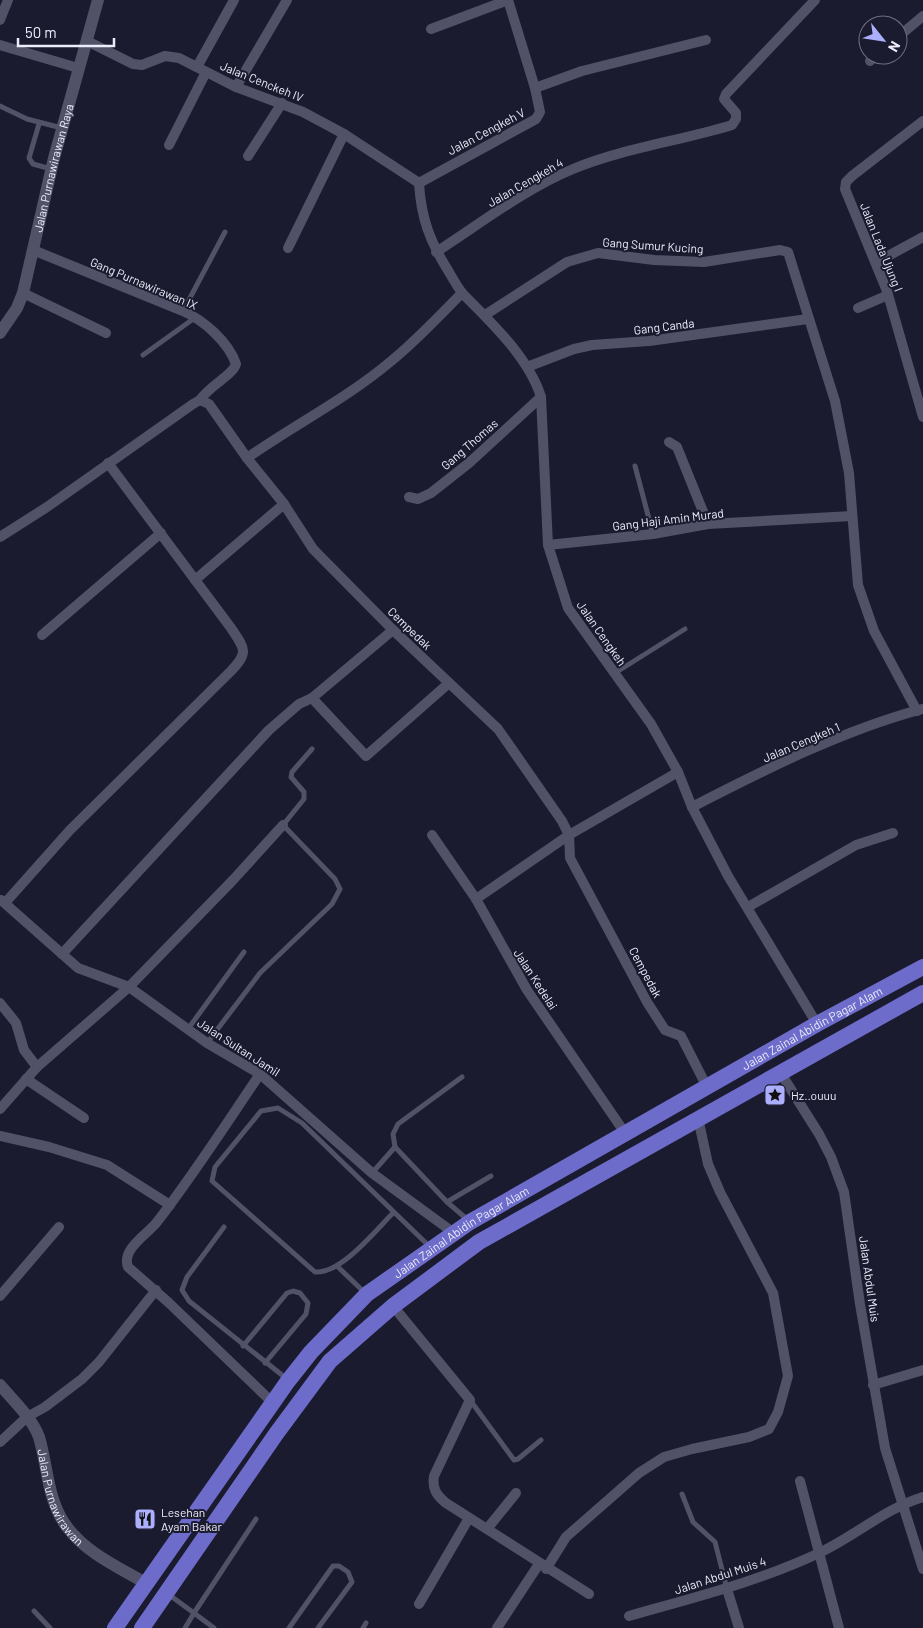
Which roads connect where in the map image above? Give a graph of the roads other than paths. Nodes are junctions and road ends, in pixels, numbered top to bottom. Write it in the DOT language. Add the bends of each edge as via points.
graph roads {
  1 [pos="8,0"];
  2 [pos="98,0"];
  3 [pos="234,0"];
  4 [pos="287,0"];
  5 [pos="508,0"];
  6 [pos="815,0"];
  7 [pos="923,16"];
  8 [pos="0,20"];
  9 [pos="431,29"];
  10 [pos="908,29"];
  11 [pos="706,40"];
  12 [pos="86,41"];
  13 [pos="0,45"];
  14 [pos="78,68"];
  15 [pos="202,70"];
  16 [pos="236,86"];
  17 [pos="535,88"];
  18 [pos="282,103"];
  19 [pos="0,106"];
  20 [pos="923,121"];
  21 [pos="39,124"];
  22 [pos="62,128"];
  23 [pos="344,134"];
  24 [pos="169,145"];
  25 [pos="248,156"];
  26 [pos="51,169"];
  27 [pos="419,183"];
  28 [pos="224,232"];
  29 [pos="923,237"];
  30 [pos="288,248"];
  31 [pos="33,250"];
  32 [pos="436,252"];
  33 [pos="877,262"];
  34 [pos="24,292"];
  35 [pos="462,293"];
  36 [pos="888,295"];
  37 [pos="858,308"];
  38 [pos="183,311"];
  39 [pos="486,315"];
  40 [pos="196,317"];
  41 [pos="808,319"];
  42 [pos="3,325"];
  43 [pos="106,333"];
  44 [pos="143,355"];
  45 [pos="527,367"];
  46 [pos="541,397"];
  47 [pos="200,400"];
  48 [pos="923,417"];
  49 [pos="669,442"];
  50 [pos="247,458"];
  51 [pos="108,463"];
  52 [pos="635,466"];
  53 [pos="409,496"];
  54 [pos="284,504"];
  55 [pos="852,516"];
  56 [pos="708,524"];
  57 [pos="161,533"];
  58 [pos="653,534"];
  59 [pos="0,537"];
  60 [pos="548,545"];
  61 [pos="195,580"];
  62 [pos="685,629"];
  63 [pos="393,630"];
  64 [pos="42,635"];
  65 [pos="615,673"];
  66 [pos="449,683"];
  67 [pos="312,698"];
  68 [pos="920,710"];
  69 [pos="312,748"];
  70 [pos="678,772"];
  71 [pos="692,807"];
  72 [pos="283,825"];
  73 [pos="893,833"];
  74 [pos="432,835"];
  75 [pos="569,835"];
  76 [pos="476,899"];
  77 [pos="2,901"];
  78 [pos="748,907"];
  79 [pos="244,952"];
  80 [pos="62,954"];
  81 [pos="923,967"];
  82 [pos="129,987"];
  83 [pos="923,993"];
  84 [pos="0,1003"];
  85 [pos="817,1024"];
  86 [pos="188,1029"];
  87 [pos="207,1043"];
  88 [pos="37,1067"];
  89 [pos="780,1072"];
  90 [pos="260,1074"];
  91 [pos="462,1077"];
  92 [pos="26,1079"];
  93 [pos="707,1087"];
  94 [pos="0,1109"];
  95 [pos="84,1118"];
  96 [pos="698,1118"];
  97 [pos="625,1133"];
  98 [pos="0,1136"];
  99 [pos="395,1147"];
  100 [pos="372,1173"];
  101 [pos="491,1176"];
  102 [pos="447,1202"];
  103 [pos="170,1206"];
  104 [pos="393,1213"];
  105 [pos="470,1222"];
  106 [pos="59,1227"];
  107 [pos="224,1227"];
  108 [pos="454,1233"];
  109 [pos="431,1248"];
  110 [pos="337,1266"];
  111 [pos="156,1290"];
  112 [pos="367,1294"];
  113 [pos="0,1296"];
  114 [pos="393,1306"];
  115 [pos="243,1346"];
  116 [pos="265,1362"];
  117 [pos="923,1370"];
  118 [pos="288,1381"];
  119 [pos="0,1385"];
  120 [pos="873,1385"];
  121 [pos="470,1400"];
  122 [pos="273,1403"];
  123 [pos="26,1417"];
  124 [pos="541,1440"];
  125 [pos="0,1442"];
  126 [pos="800,1481"];
  127 [pos="516,1493"];
  128 [pos="682,1494"];
  129 [pos="923,1497"];
  130 [pos="902,1503"];
  131 [pos="469,1518"];
  132 [pos="256,1519"];
  133 [pos="487,1529"];
  134 [pos="817,1554"];
  135 [pos="542,1566"];
  136 [pos="923,1569"];
  137 [pos="147,1584"];
  138 [pos="727,1589"];
  139 [pos="166,1593"];
  140 [pos="588,1594"];
  141 [pos="419,1604"];
  142 [pos="34,1611"];
  143 [pos="194,1613"];
  144 [pos="630,1616"];
  145 [pos="50,1628"];
  146 [pos="115,1628"];
  147 [pos="142,1628"];
  148 [pos="185,1628"];
  149 [pos="214,1628"];
  150 [pos="289,1628"];
  151 [pos="318,1628"];
  152 [pos="498,1628"];
  153 [pos="739,1628"];
  154 [pos="839,1628"];
  1 -- 8 [label="street"];
  2 -- 12 [label="street, Jalan Purnawirawan Raya"];
  3 -- 15 [label="street"];
  4 -- 16 [label="street"];
  5 -- 9 [label="street"];
  5 -- 17 [label="street, Jalan Cengkeh V"];
  6 -- 32 [label="street, Jalan Cengkeh 4" via="732,86 724,99 736,113 732,125 602,159 551,178"];
  7 -- 10 [label="street"];
  11 -- 17 [label="street" via="582,71"];
  12 -- 14 [label="street, Jalan Purnawirawan Raya"];
  12 -- 15 [label="street, Jalan Cenckeh IV" via="133,64 142,65 158,57 170,56"];
  13 -- 14 [label="street"];
  14 -- 22 [label="street, Jalan Purnawirawan Raya"];
  15 -- 16 [label="street, Jalan Cenckeh IV"];
  15 -- 24 [label="street"];
  16 -- 18 [label="street, Jalan Cenckeh IV"];
  17 -- 27 [label="street, Jalan Cengkeh V" via="540,112 536,119"];
  18 -- 23 [label="street, Jalan Cenckeh IV"];
  18 -- 25 [label="street"];
  19 -- 21 [label="lane"];
  20 -- 33 [label="street, Jalan Lada Ujung I" via="852,176 845,185 845,192"];
  21 -- 22 [label="lane"];
  21 -- 26 [label="lane" via="29,158 33,164"];
  22 -- 26 [label="street, Jalan Purnawirawan Raya"];
  23 -- 27 [label="street, Jalan Cenckeh IV"];
  23 -- 30 [label="street"];
  26 -- 31 [label="street, Jalan Purnawirawan Raya"];
  27 -- 32 [label="street, Jalan Cengkeh" via="426,229"];
  28 -- 38 [label="lane"];
  29 -- 33 [label="street"];
  31 -- 34 [label="street, Jalan Purnawirawan Raya"];
  31 -- 38 [label="street, Gang Purnawirawan IX"];
  32 -- 35 [label="street, Jalan Cengkeh"];
  33 -- 36 [label="street, Jalan Lada Ujung I"];
  34 -- 42 [label="street, Jalan Purnawirawan Raya"];
  34 -- 43 [label="street"];
  35 -- 39 [label="street, Jalan Cengkeh"];
  35 -- 50 [label="street" via="390,362 327,408 295,425"];
  36 -- 37 [label="street"];
  36 -- 48 [label="street, Jalan Lada Ujung I"];
  38 -- 40 [label="street, Gang Purnawirawan IX"];
  39 -- 41 [label="street, Gang Sumur Kucing" via="567,262 598,253 704,262 784,250 788,252"];
  39 -- 45 [label="street, Jalan Cengkeh"];
  40 -- 44 [label="lane"];
  40 -- 47 [label="street, Gang Purnawirawan IX" via="219,339 236,364 232,372 206,390"];
  41 -- 45 [label="street, Gang Canda" via="658,340 592,345"];
  41 -- 55 [label="street" via="835,401 849,473"];
  45 -- 46 [label="street, Jalan Cengkeh"];
  46 -- 53 [label="street, Gang Thomas" via="431,493 418,499"];
  46 -- 60 [label="street, Jalan Cengkeh"];
  47 -- 50 [label="street, Cempedak" via="209,404"];
  47 -- 51 [label="street"];
  49 -- 56 [label="street" via="677,447"];
  50 -- 54 [label="street, Cempedak"];
  51 -- 57 [label="street"];
  51 -- 59 [label="street"];
  52 -- 58 [label="lane"];
  54 -- 61 [label="street"];
  54 -- 63 [label="street, Cempedak" via="313,549"];
  55 -- 56 [label="street, Gang Haji Amin Murad"];
  55 -- 68 [label="street" via="858,585 874,631"];
  56 -- 58 [label="street, Gang Haji Amin Murad"];
  57 -- 61 [label="street"];
  57 -- 64 [label="street"];
  58 -- 60 [label="street, Gang Haji Amin Murad"];
  60 -- 65 [label="street, Jalan Cengkeh" via="568,608"];
  61 -- 77 [label="street" via="241,643 244,652 241,660"];
  62 -- 65 [label="lane"];
  63 -- 66 [label="street, Cempedak"];
  63 -- 67 [label="street"];
  65 -- 70 [label="street, Jalan Cengkeh" via="651,724"];
  66 -- 67 [label="street" via="366,756"];
  66 -- 75 [label="street, Cempedak" via="498,729 556,811"];
  67 -- 80 [label="street" via="299,704 269,730"];
  68 -- 71 [label="street, Jalan Cengkeh 1" via="796,757"];
  69 -- 72 [label="lane" via="291,776 304,792 304,799"];
  70 -- 71 [label="street, Jalan Cengkeh"];
  70 -- 75 [label="street"];
  71 -- 78 [label="street, Jalan Cengkeh"];
  72 -- 82 [label="street"];
  72 -- 87 [label="lane" via="340,888 332,904 260,973"];
  73 -- 78 [label="street" via="856,845"];
  74 -- 76 [label="street, Jalan Kedelai"];
  75 -- 76 [label="street"];
  75 -- 93 [label="street, Cempedak" via="570,858 647,1002 665,1030 681,1036"];
  76 -- 97 [label="street, Jalan Kedelai" via="528,990"];
  77 -- 80 [label="street, Jalan Sultan Jamil"];
  78 -- 85 [label="street, Jalan Cengkeh"];
  79 -- 86 [label="lane"];
  80 -- 82 [label="street, Jalan Sultan Jamil" via="84,972"];
  81 -- 85 [label="highway, Jalan Zainal Abidin Pagar Alam"];
  82 -- 86 [label="street, Jalan Sultan Jamil"];
  82 -- 88 [label="street"];
  83 -- 89 [label="highway, Jalan Zainal Abidin Pagar Alam"];
  84 -- 88 [label="street" via="16,1023 24,1050"];
  85 -- 93 [label="highway, Jalan Zainal Abidin Pagar Alam"];
  86 -- 87 [label="street, Jalan Sultan Jamil"];
  87 -- 90 [label="street, Jalan Sultan Jamil"];
  88 -- 92 [label="street"];
  89 -- 96 [label="highway, Jalan Zainal Abidin Pagar Alam"];
  89 -- 120 [label="street, Jalan Abdul Muis" via="831,1157 844,1192"];
  90 -- 100 [label="street, Jalan Sultan Jamil"];
  90 -- 103 [label="street"];
  91 -- 99 [label="lane" via="398,1124 392,1134"];
  92 -- 94 [label="street"];
  92 -- 95 [label="street"];
  93 -- 97 [label="highway, Jalan Zainal Abidin Pagar Alam"];
  96 -- 114 [label="highway, Jalan Zainal Abidin Pagar Alam" via="478,1242"];
  96 -- 135 [label="street" via="708,1164 773,1293 788,1376 778,1412 769,1429 749,1437 664,1457 639,1473 566,1537"];
  97 -- 105 [label="highway, Jalan Zainal Abidin Pagar Alam"];
  98 -- 103 [label="street" via="107,1165"];
  99 -- 100 [label="lane"];
  99 -- 102 [label="lane"];
  100 -- 108 [label="street, Jalan Sultan Jamil"];
  101 -- 102 [label="lane"];
  102 -- 105 [label="lane"];
  103 -- 111 [label="street" via="126,1258 128,1267"];
  104 -- 109 [label="lane"];
  104 -- 110 [label="lane"];
  104 -- 110 [label="lane" via="302,1123 278,1108 261,1111 216,1167 212,1181 315,1272 325,1272"];
  105 -- 108 [label="highway, Jalan Zainal Abidin Pagar Alam"];
  106 -- 113 [label="street"];
  107 -- 115 [label="lane" via="187,1276 182,1290 189,1301"];
  108 -- 109 [label="highway, Jalan Zainal Abidin Pagar Alam"];
  109 -- 112 [label="highway, Jalan Zainal Abidin Pagar Alam"];
  110 -- 112 [label="lane"];
  111 -- 122 [label="street"];
  111 -- 123 [label="street" via="82,1379"];
  112 -- 118 [label="highway, Jalan Zainal Abidin Pagar Alam"];
  114 -- 121 [label="street"];
  114 -- 139 [label="highway, Jalan Zainal Abidin Pagar Alam" via="330,1361"];
  115 -- 116 [label="lane"];
  115 -- 116 [label="lane" via="286,1294 300,1293 308,1303 306,1314"];
  116 -- 118 [label="lane"];
  117 -- 120 [label="street"];
  118 -- 122 [label="highway, Jalan Zainal Abidin Pagar Alam"];
  119 -- 123 [label="street, Jalan Purnawirawan"];
  120 -- 130 [label="street, Jalan Abdul Muis" via="885,1448"];
  121 -- 124 [label="lane" via="514,1460"];
  121 -- 131 [label="street" via="456,1425 433,1483 437,1495"];
  122 -- 137 [label="highway, Jalan Zainal Abidin Pagar Alam"];
  123 -- 125 [label="street"];
  123 -- 137 [label="street, Jalan Purnawirawan" via="38,1436 52,1498 67,1527 87,1546"];
  126 -- 134 [label="street"];
  127 -- 133 [label="street"];
  128 -- 138 [label="lane" via="693,1522 716,1542"];
  129 -- 130 [label="street"];
  130 -- 134 [label="street"];
  130 -- 136 [label="street, Jalan Abdul Muis"];
  131 -- 133 [label="street"];
  131 -- 141 [label="street"];
  132 -- 143 [label="lane"];
  133 -- 135 [label="street"];
  134 -- 138 [label="street, Jalan Abdul Muis 4"];
  134 -- 154 [label="street"];
  135 -- 140 [label="street"];
  135 -- 152 [label="street"];
  137 -- 146 [label="highway, Jalan Zainal Abidin Pagar Alam"];
  138 -- 144 [label="street, Jalan Abdul Muis 4"];
  138 -- 153 [label="street"];
  139 -- 143 [label="lane"];
  139 -- 147 [label="highway, Jalan Zainal Abidin Pagar Alam"];
  142 -- 145 [label="lane"];
  143 -- 148 [label="lane"];
  143 -- 149 [label="lane"];
  150 -- 151 [label="lane" via="333,1566 339,1566 348,1572 352,1582"];
}
